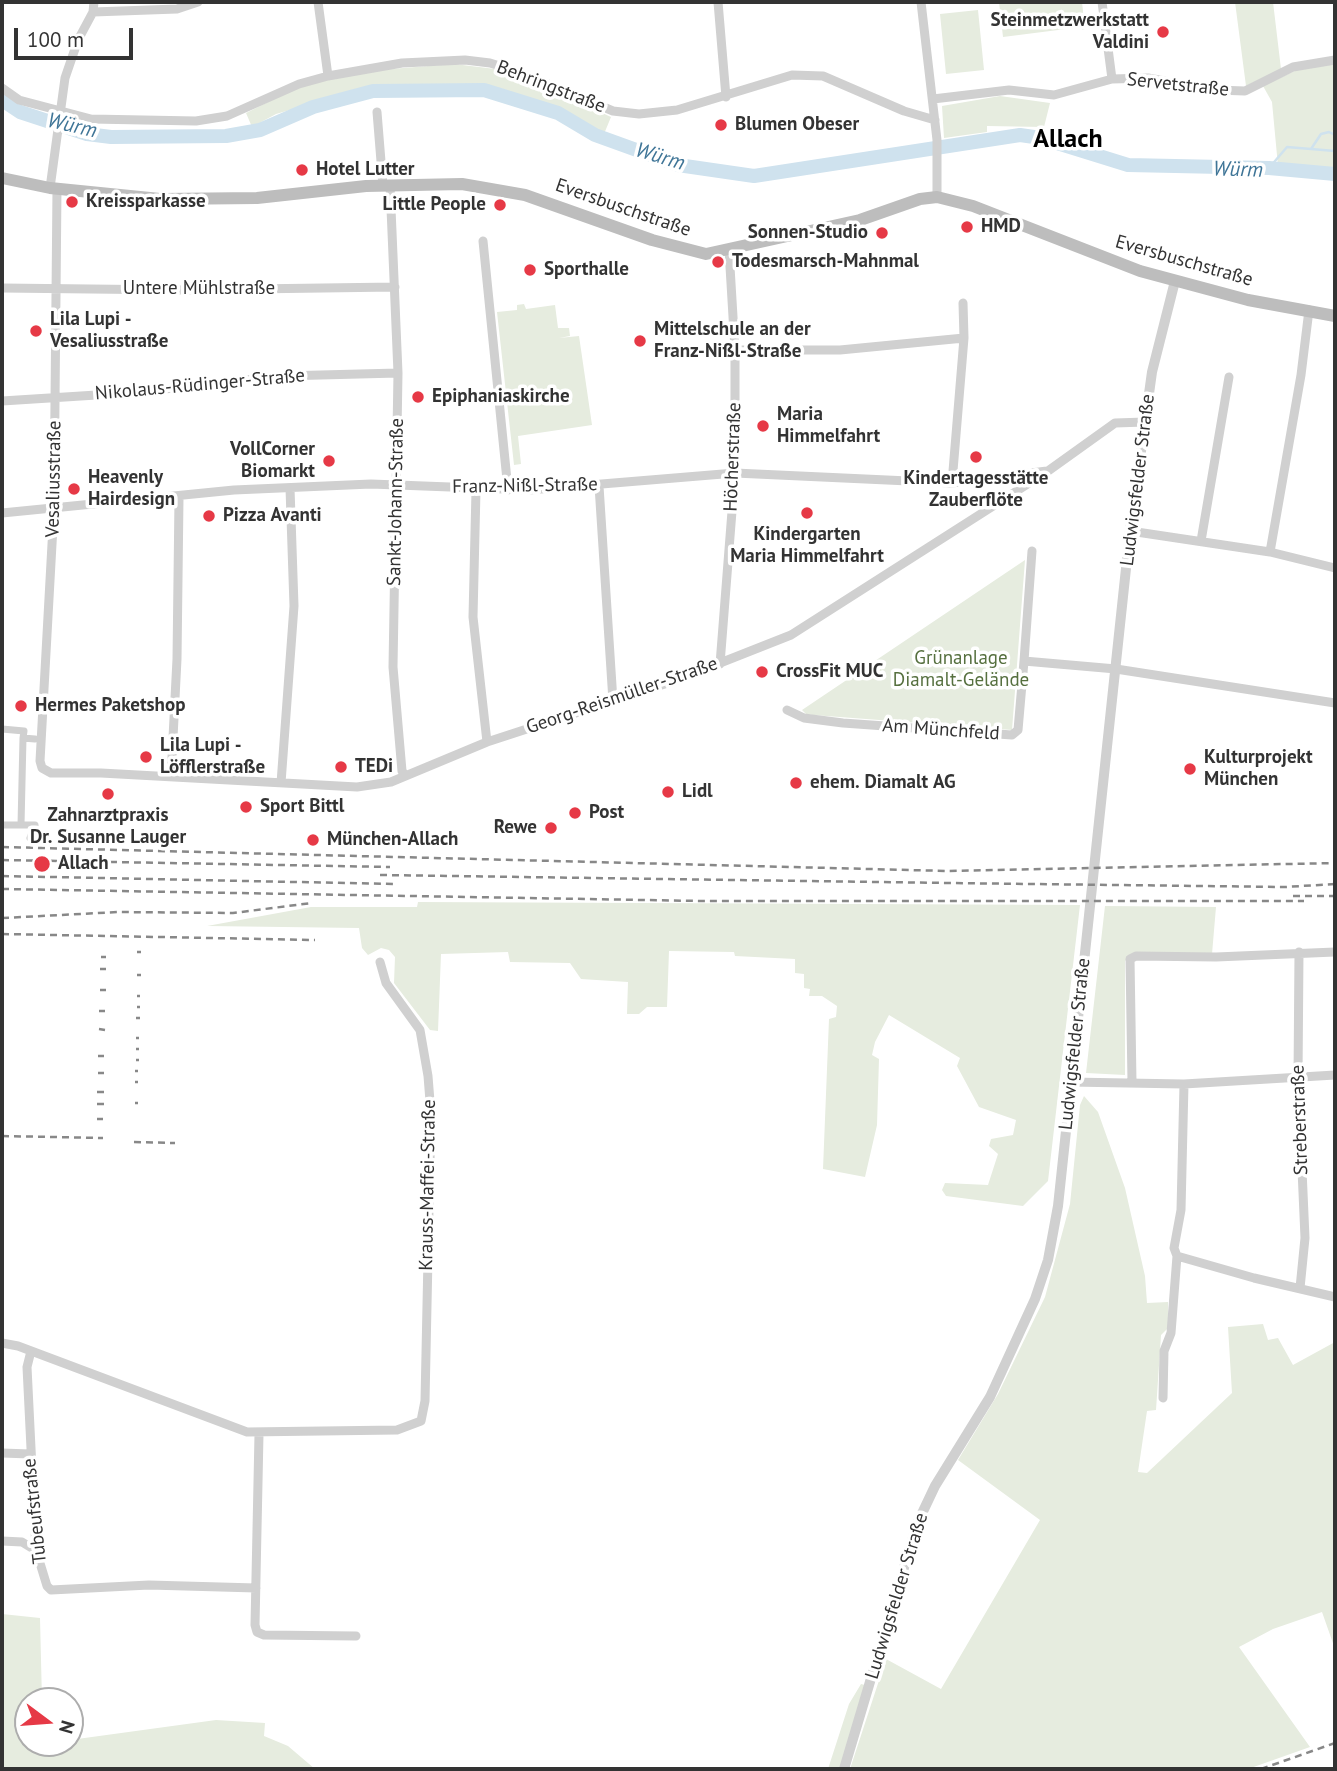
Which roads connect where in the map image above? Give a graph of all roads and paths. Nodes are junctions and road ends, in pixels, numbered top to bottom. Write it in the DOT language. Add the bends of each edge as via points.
graph roads {
  1 [pos="198,2"];
  2 [pos="318,2"];
  3 [pos="718,2"];
  4 [pos="921,2"];
  5 [pos="1102,2"];
  6 [pos="94,7"];
  7 [pos="1335,60"];
  8 [pos="328,76"];
  9 [pos="1112,79"];
  10 [pos="2,88"];
  11 [pos="726,97"];
  12 [pos="933,99"];
  13 [pos="377,112"];
  14 [pos="60,115"];
  15 [pos="935,120"];
  16 [pos="2,178"];
  17 [pos="387,186"];
  18 [pos="54,188"];
  19 [pos="937,197"];
  20 [pos="483,241"];
  21 [pos="729,250"];
  22 [pos="1175,281"];
  23 [pos="395,287"];
  24 [pos="2,288"];
  25 [pos="56,289"];
  26 [pos="963,303"];
  27 [pos="1309,310"];
  28 [pos="1335,316"];
  29 [pos="964,338"];
  30 [pos="736,349"];
  31 [pos="398,373"];
  32 [pos="1229,377"];
  33 [pos="55,397"];
  34 [pos="2,401"];
  35 [pos="1145,422"];
  36 [pos="1048,471"];
  37 [pos="735,472"];
  38 [pos="952,483"];
  39 [pos="398,484"];
  40 [pos="598,486"];
  41 [pos="290,488"];
  42 [pos="476,490"];
  43 [pos="508,490"];
  44 [pos="178,498"];
  45 [pos="54,508"];
  46 [pos="2,513"];
  47 [pos="1130,531"];
  48 [pos="1201,541"];
  49 [pos="1032,551"];
  50 [pos="1270,552"];
  51 [pos="1335,568"];
  52 [pos="1024,662"];
  53 [pos="719,664"];
  54 [pos="1116,668"];
  55 [pos="613,701"];
  56 [pos="1335,703"];
  57 [pos="787,709"];
  58 [pos="2,729"];
  59 [pos="23,738"];
  60 [pos="35,739"];
  61 [pos="487,742"];
  62 [pos="42,768"];
  63 [pos="405,775"];
  64 [pos="171,777"];
  65 [pos="281,783"];
  66 [pos="2,825"];
  67 [pos="21,825"];
  68 [pos="33,832"];
  69 [pos="1298,951"];
  70 [pos="1335,951"];
  71 [pos="380,962"];
  72 [pos="1335,1075"];
  73 [pos="1297,1078"];
  74 [pos="1070,1082"];
  75 [pos="1132,1082"];
  76 [pos="1184,1084"];
  77 [pos="1177,1256"];
  78 [pos="1300,1288"];
  79 [pos="1335,1297"];
  80 [pos="2,1343"];
  81 [pos="31,1351"];
  82 [pos="1163,1398"];
  83 [pos="259,1434"];
  84 [pos="2,1453"];
  85 [pos="30,1454"];
  86 [pos="34,1524"];
  87 [pos="2,1541"];
  88 [pos="12,1541"];
  89 [pos="36,1550"];
  90 [pos="256,1588"];
  91 [pos="356,1636"];
  92 [pos="844,1769"];
  1 -- 6 [label="street" via="177,9"];
  2 -- 8 [label="street"];
  3 -- 11 [label="street"];
  4 -- 12 [label="street"];
  5 -- 9 [label="street"];
  6 -- 14 [label="street, Vesaliusstraße" via="69,64"];
  7 -- 9 [label="street, Servetstraße" via="1293,67 1245,91 1148,78"];
  8 -- 11 [label="street, Behringstraße" via="402,63 465,60 519,72 613,110 657,113"];
  8 -- 14 [label="street, Behringstraße" via="216,118 139,122"];
  9 -- 12 [label="street, Servetstraße" via="1054,95 1009,90"];
  10 -- 14 [label="street, Behringstraße" via="19,100"];
  11 -- 15 [label="street, Behringstraße" via="792,75 823,76"];
  12 -- 15 [label="street"];
  13 -- 17 [label="street, Sankt-Johann-Straße"];
  14 -- 18 [label="street, Vesaliusstraße"];
  15 -- 19 [label="street"];
  16 -- 18 [label="main road, Eversbuschstraße"];
  17 -- 18 [label="main road, Eversbuschstraße" via="192,200"];
  17 -- 21 [label="main road, Eversbuschstraße" via="485,187 524,195 694,253"];
  17 -- 23 [label="street, Sankt-Johann-Straße"];
  18 -- 25 [label="street, Vesaliusstraße"];
  19 -- 21 [label="main road, Eversbuschstraße"];
  19 -- 22 [label="main road, Eversbuschstraße" via="966,203"];
  20 -- 43 [label="street"];
  21 -- 30 [label="street, Höcherstraße"];
  22 -- 27 [label="main road, Eversbuschstraße"];
  22 -- 35 [label="street, Ludwigsfelder Straße" via="1152,372"];
  23 -- 25 [label="street, Untere Mühlstraße"];
  23 -- 31 [label="street, Sankt-Johann-Straße"];
  24 -- 25 [label="street, Untere Mühlstraße"];
  25 -- 33 [label="street, Vesaliusstraße"];
  26 -- 29 [label="street"];
  27 -- 28 [label="main road, Eversbuschstraße"];
  27 -- 50 [label="street"];
  29 -- 30 [label="street" via="840,350"];
  29 -- 38 [label="street"];
  30 -- 37 [label="street, Höcherstraße"];
  31 -- 33 [label="street, Nikolaus-Rüdinger-Straße" via="282,376"];
  31 -- 39 [label="street, Sankt-Johann-Straße"];
  32 -- 48 [label="street"];
  33 -- 34 [label="street, Nikolaus-Rüdinger-Straße"];
  33 -- 45 [label="street, Vesaliusstraße"];
  35 -- 36 [label="street, Georg-Reismüller-Straße" via="1115,423"];
  35 -- 47 [label="street, Ludwigsfelder Straße"];
  36 -- 38 [label="street, Franz-Nißl-Straße"];
  36 -- 53 [label="street, Georg-Reismüller-Straße" via="811,625"];
  37 -- 38 [label="street, Franz-Nißl-Straße"];
  37 -- 40 [label="street, Franz-Nißl-Straße"];
  37 -- 53 [label="street, Höcherstraße"];
  39 -- 41 [label="street, Franz-Nißl-Straße"];
  39 -- 42 [label="street, Franz-Nißl-Straße"];
  39 -- 63 [label="street, Sankt-Johann-Straße" via="393,667 401,771"];
  40 -- 43 [label="street, Franz-Nißl-Straße"];
  40 -- 55 [label="street"];
  41 -- 44 [label="street, Franz-Nißl-Straße"];
  41 -- 65 [label="street" via="294,606"];
  42 -- 43 [label="street, Franz-Nißl-Straße"];
  42 -- 61 [label="street" via="473,617"];
  44 -- 45 [label="street, Franz-Nißl-Straße"];
  44 -- 64 [label="street" via="178,648"];
  45 -- 46 [label="street, Franz-Nißl-Straße"];
  45 -- 62 [label="street, Vesaliusstraße"];
  47 -- 48 [label="street"];
  47 -- 54 [label="street, Ludwigsfelder Straße"];
  48 -- 50 [label="street"];
  49 -- 52 [label="street"];
  50 -- 51 [label="street"];
  52 -- 54 [label="street"];
  52 -- 57 [label="street, Am Münchfeld" via="1019,724 1012,735 843,723 804,718"];
  53 -- 55 [label="street, Georg-Reismüller-Straße"];
  54 -- 56 [label="street"];
  54 -- 74 [label="street, Ludwigsfelder Straße"];
  55 -- 61 [label="street, Georg-Reismüller-Straße"];
  58 -- 59 [label="street" via="24,732"];
  59 -- 60 [label="street"];
  59 -- 67 [label="street"];
  61 -- 63 [label="street, Georg-Reismüller-Straße"];
  62 -- 64 [label="street, Georg-Reismüller-Straße" via="51,773"];
  63 -- 65 [label="street, Georg-Reismüller-Straße" via="376,787"];
  64 -- 65 [label="street, Georg-Reismüller-Straße"];
  66 -- 67 [label="street"];
  67 -- 68 [label="street"];
  69 -- 70 [label="street"];
  69 -- 73 [label="street, Streberstraße"];
  69 -- 75 [label="street" via="1130,959"];
  71 -- 83 [label="street, Krauss-Maffei-Straße" via="386,983 420,1030 428,1076 431,1114 421,1421 397,1430"];
  72 -- 73 [label="street"];
  73 -- 76 [label="street"];
  73 -- 78 [label="street, Streberstraße" via="1305,1238"];
  74 -- 75 [label="street"];
  74 -- 92 [label="street, Ludwigsfelder Straße" via="1056,1219 1043,1280 990,1397 917,1524"];
  75 -- 76 [label="street"];
  76 -- 77 [label="street"];
  77 -- 78 [label="street"];
  77 -- 82 [label="street" via="1171,1333 1164,1351"];
  78 -- 79 [label="street"];
  80 -- 81 [label="street"];
  81 -- 83 [label="street"];
  81 -- 85 [label="street, Tubeufstraße" via="27,1367"];
  83 -- 90 [label="street"];
  84 -- 85 [label="street"];
  85 -- 86 [label="street, Tubeufstraße"];
  86 -- 88 [label="street"];
  86 -- 89 [label="street, Tubeufstraße"];
  87 -- 88 [label="street"];
  88 -- 89 [label="street"];
  89 -- 90 [label="street, Tubeufstraße" via="43,1579 51,1590 149,1585"];
  90 -- 91 [label="street" via="257,1632"];
}
